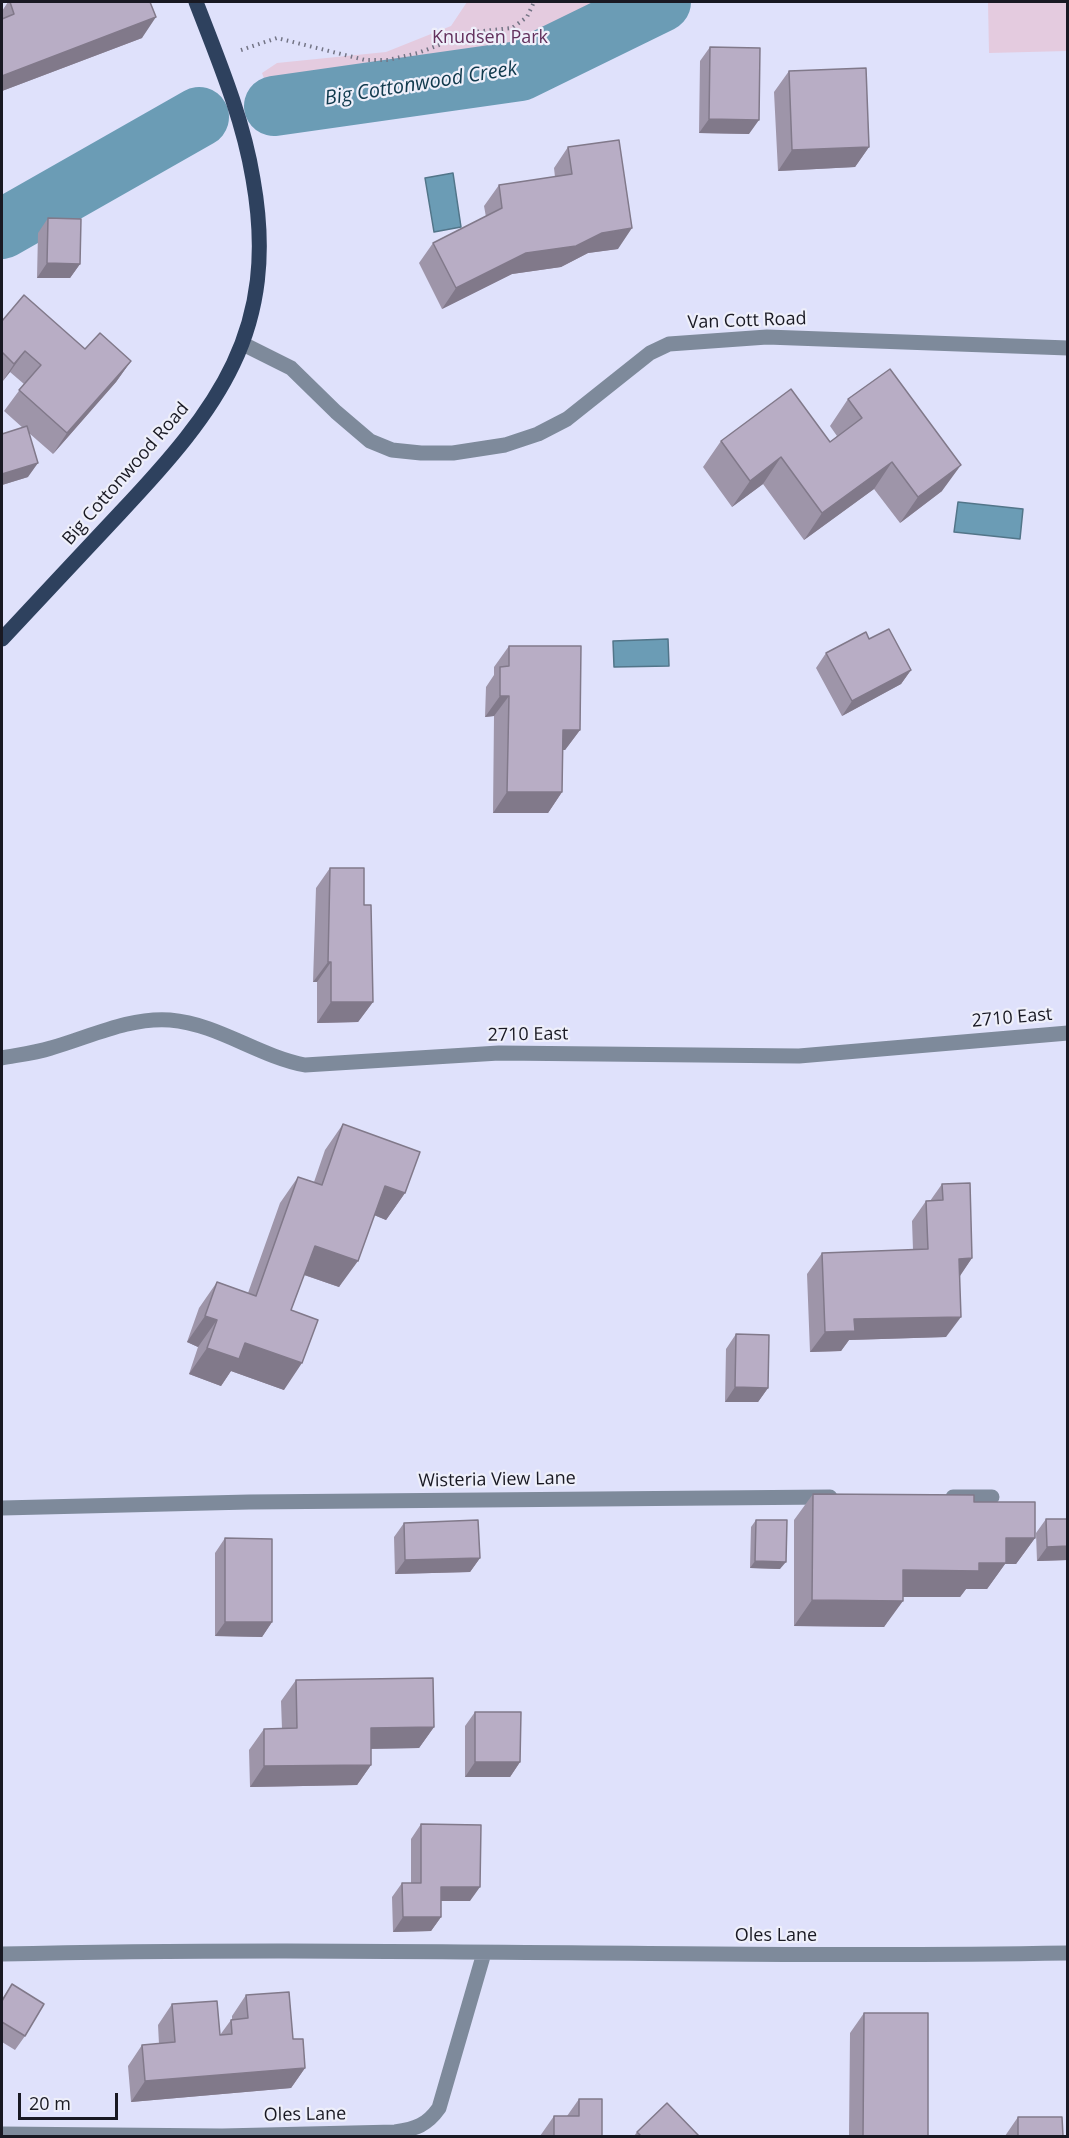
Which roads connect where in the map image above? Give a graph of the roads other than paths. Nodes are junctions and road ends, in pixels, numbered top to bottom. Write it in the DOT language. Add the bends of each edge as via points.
graph roads {
  1 [pos="196,2"];
  2 [pos="243,344"];
  3 [pos="1068,348"];
  4 [pos="2,639"];
  5 [pos="1068,1033"];
  6 [pos="2,1058"];
  7 [pos="840,1497"];
  8 [pos="934,1497"];
  9 [pos="992,1497"];
  10 [pos="2,1508"];
  11 [pos="484,1953"];
  12 [pos="1068,1953"];
  13 [pos="2,1954"];
  14 [pos="2,2134"];
  1 -- 2 [label="main road, Big Cottonwood Road" via="248,153 258,213 257,279"];
  2 -- 3 [label="street, Van Cott Road" via="291,368 370,441 392,450 421,453 505,446 538,434 567,419 650,353 669,344 767,338"];
  2 -- 4 [label="main road, Big Cottonwood Road" via="227,381 183,444"];
  5 -- 6 [label="street, 2710 East" via="799,1056 500,1053 304,1065 283,1061 194,1024 149,1019 48,1049"];
  7 -- 10 [label="street, Wisteria View Lane"];
  8 -- 9 [label="street"];
  11 -- 12 [label="street, Oles Lane"];
  11 -- 13 [label="street, Oles Lane" via="262,1949"];
  11 -- 14 [label="street, Oles Lane" via="439,2108 429,2122 413,2129 222,2136"];
}
